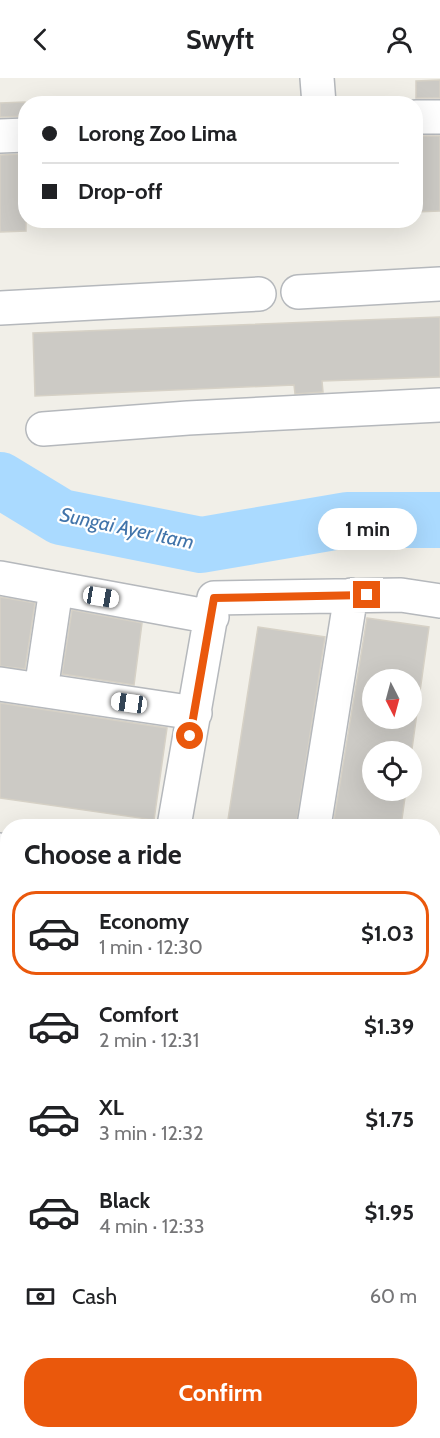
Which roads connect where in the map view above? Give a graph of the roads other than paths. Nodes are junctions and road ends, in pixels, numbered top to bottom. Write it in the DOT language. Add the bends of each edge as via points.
graph roads {
  1 [pos="317,78"];
  2 [pos="318,96"];
  3 [pos="423,117"];
  4 [pos="440,117"];
  5 [pos="18,135"];
  6 [pos="0,136"];
  7 [pos="440,284"];
  8 [pos="298,292"];
  9 [pos="259,294"];
  10 [pos="0,308"];
  11 [pos="440,405"];
  12 [pos="43,429"];
  13 [pos="0,578"];
  14 [pos="56,589"];
  15 [pos="351,595"];
  16 [pos="440,601"];
  17 [pos="213,608"];
  18 [pos="0,684"];
  19 [pos="41,690"];
  20 [pos="195,713"];
  21 [pos="175,819"];
  22 [pos="315,819"];
  1 -- 2 [label="street"];
  3 -- 4 [label="street"];
  5 -- 6 [label="street"];
  7 -- 8 [label="street"];
  9 -- 10 [label="street"];
  11 -- 12 [label="street"];
  13 -- 14 [label="street"];
  14 -- 17 [label="street"];
  14 -- 19 [label="street"];
  15 -- 16 [label="street" via="401,595"];
  15 -- 17 [label="street"];
  15 -- 22 [label="street"];
  17 -- 20 [label="street"];
  18 -- 19 [label="street"];
  19 -- 20 [label="street"];
  20 -- 21 [label="street"];
}
